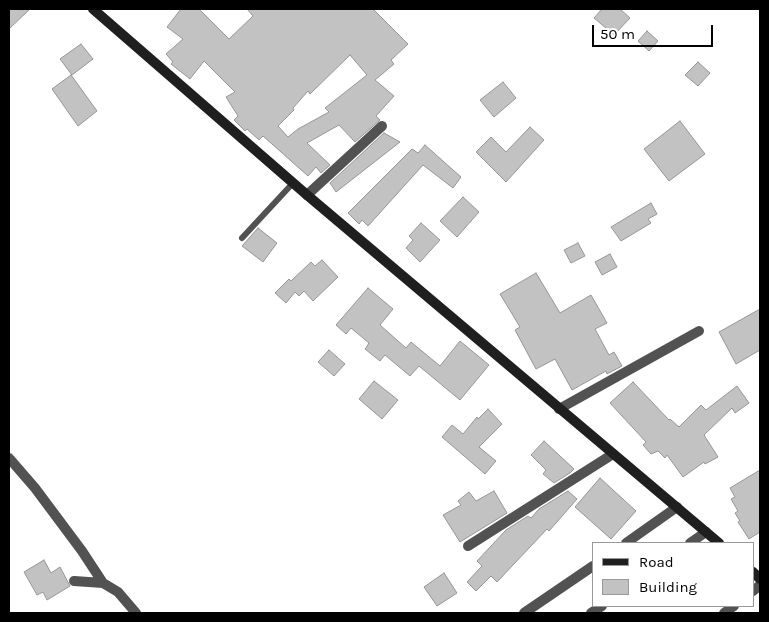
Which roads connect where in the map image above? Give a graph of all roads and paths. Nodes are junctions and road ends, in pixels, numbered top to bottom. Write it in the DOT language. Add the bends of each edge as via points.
graph roads {
  1 [pos="93,9"];
  2 [pos="382,126"];
  3 [pos="293,183"];
  4 [pos="307,195"];
  5 [pos="242,238"];
  6 [pos="699,331"];
  7 [pos="559,409"];
  8 [pos="613,454"];
  9 [pos="9,458"];
  10 [pos="677,507"];
  11 [pos="706,532"];
  12 [pos="627,542"];
  13 [pos="691,542"];
  14 [pos="718,542"];
  15 [pos="468,546"];
  16 [pos="592,567"];
  17 [pos="74,581"];
  18 [pos="103,583"];
  19 [pos="136,613"];
  20 [pos="524,613"];
  1 -- 3 [label="street"];
  2 -- 4 [label="street"];
  3 -- 4 [label="street"];
  3 -- 5 [label="lane"];
  4 -- 7 [label="street"];
  6 -- 7 [label="street"];
  7 -- 8 [label="street"];
  8 -- 10 [label="street"];
  8 -- 15 [label="street"];
  9 -- 18 [label="street" via="35,488"];
  10 -- 11 [label="street"];
  10 -- 12 [label="street"];
  11 -- 13 [label="street"];
  11 -- 14 [label="street"];
  16 -- 20 [label="street"];
  17 -- 18 [label="street"];
  18 -- 19 [label="street" via="118,592"];
}
